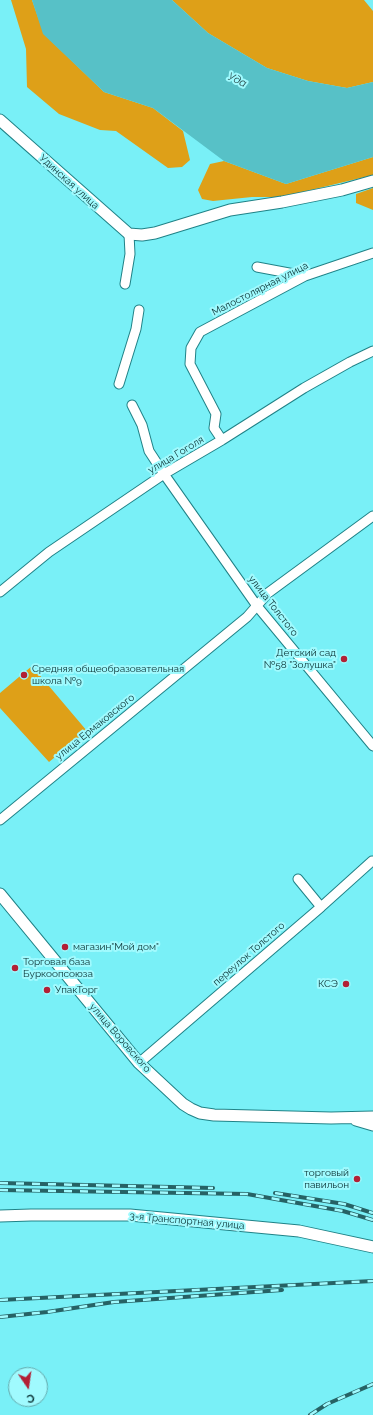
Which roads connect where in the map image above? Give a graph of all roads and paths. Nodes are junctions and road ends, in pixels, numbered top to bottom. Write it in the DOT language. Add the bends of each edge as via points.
graph roads {
  1 [pos="0,120"];
  2 [pos="373,180"];
  3 [pos="129,234"];
  4 [pos="373,253"];
  5 [pos="257,267"];
  6 [pos="305,276"];
  7 [pos="125,284"];
  8 [pos="139,310"];
  9 [pos="373,351"];
  10 [pos="119,384"];
  11 [pos="132,404"];
  12 [pos="222,440"];
  13 [pos="164,474"];
  14 [pos="373,516"];
  15 [pos="0,592"];
  16 [pos="257,606"];
  17 [pos="373,746"];
  18 [pos="0,820"];
  19 [pos="372,861"];
  20 [pos="298,880"];
  21 [pos="0,894"];
  22 [pos="321,907"];
  23 [pos="139,1063"];
  24 [pos="348,1117"];
  25 [pos="373,1117"];
  26 [pos="373,1125"];
  27 [pos="0,1216"];
  28 [pos="373,1246"];
  1 -- 3 [label="street, Удинская улица"];
  2 -- 3 [label="street" via="342,190 230,210 155,233"];
  3 -- 7 [label="street" via="130,254"];
  4 -- 6 [label="street, Малостолярная улица"];
  5 -- 6 [label="street"];
  6 -- 12 [label="street, Малостолярная улица" via="200,332 191,348 190,364 216,414 214,428"];
  8 -- 10 [label="street" via="136,329"];
  9 -- 12 [label="street, улица Гоголя" via="304,388"];
  11 -- 13 [label="street, улица Толстого" via="142,425 149,451"];
  12 -- 13 [label="street, улица Гоголя"];
  13 -- 15 [label="street, улица Гоголя" via="49,552"];
  13 -- 16 [label="street, улица Толстого"];
  14 -- 16 [label="street, улица Ермаковского" via="268,593"];
  16 -- 17 [label="street, улица Толстого"];
  16 -- 18 [label="street, улица Ермаковского"];
  19 -- 22 [label="street, переулок Толстого"];
  20 -- 22 [label="street"];
  21 -- 23 [label="street, улица Воровского"];
  22 -- 23 [label="street, переулок Толстого"];
  23 -- 24 [label="street, улица Воровского" via="183,1104 200,1113"];
  24 -- 25 [label="street, улица Воровского"];
  24 -- 26 [label="street"];
  27 -- 28 [label="street, 3-я Транспортная улица" via="130,1215 300,1231"];
}
